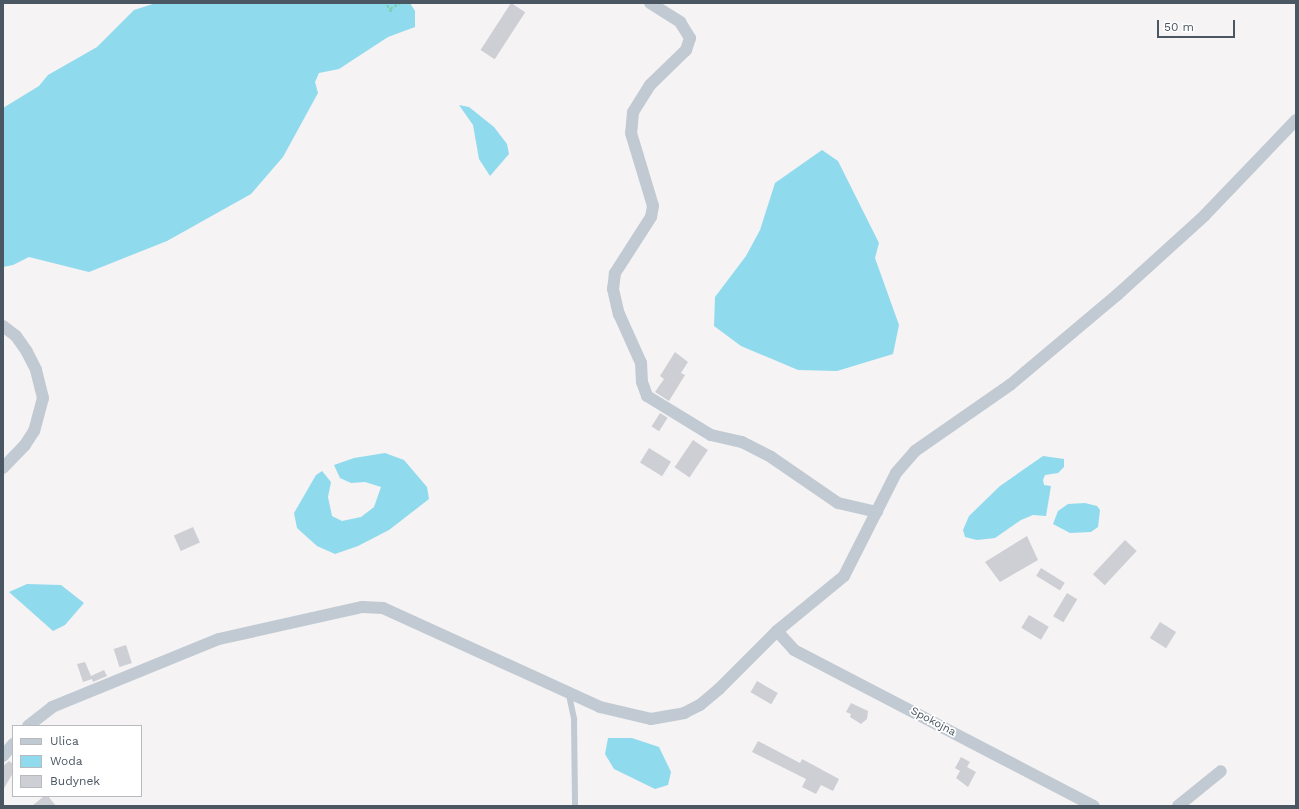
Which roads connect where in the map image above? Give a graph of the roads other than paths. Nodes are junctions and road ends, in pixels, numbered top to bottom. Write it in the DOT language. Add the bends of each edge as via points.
graph roads {
  1 [pos="650,3"];
  2 [pos="1296,120"];
  3 [pos="3,326"];
  4 [pos="3,468"];
  5 [pos="877,512"];
  6 [pos="777,631"];
  7 [pos="569,694"];
  8 [pos="29,725"];
  9 [pos="12,745"];
  10 [pos="3,756"];
  11 [pos="1221,771"];
  12 [pos="575,806"];
  13 [pos="1094,806"];
  14 [pos="1178,806"];
  1 -- 5 [label="street" via="680,22 690,38 686,50 650,85 633,112 631,133 653,206 651,217 615,273 613,289 619,314 640,363 647,396 711,435 742,442 771,457 838,503"];
  2 -- 5 [label="street" via="1204,216 1117,294 1010,385 916,451 896,473"];
  3 -- 4 [label="street" via="16,336 27,352 36,370 43,398 34,431 15,457"];
  5 -- 6 [label="street" via="844,576"];
  6 -- 7 [label="street" via="719,689 700,705 684,713 651,719 635,717 600,707"];
  6 -- 13 [label="street, Spokojna" via="794,650"];
  7 -- 8 [label="street" via="383,608 362,607 219,639 52,707"];
  7 -- 12 [label="lane" via="574,719"];
  9 -- 10 [label="street"];
  11 -- 14 [label="street"];
}
